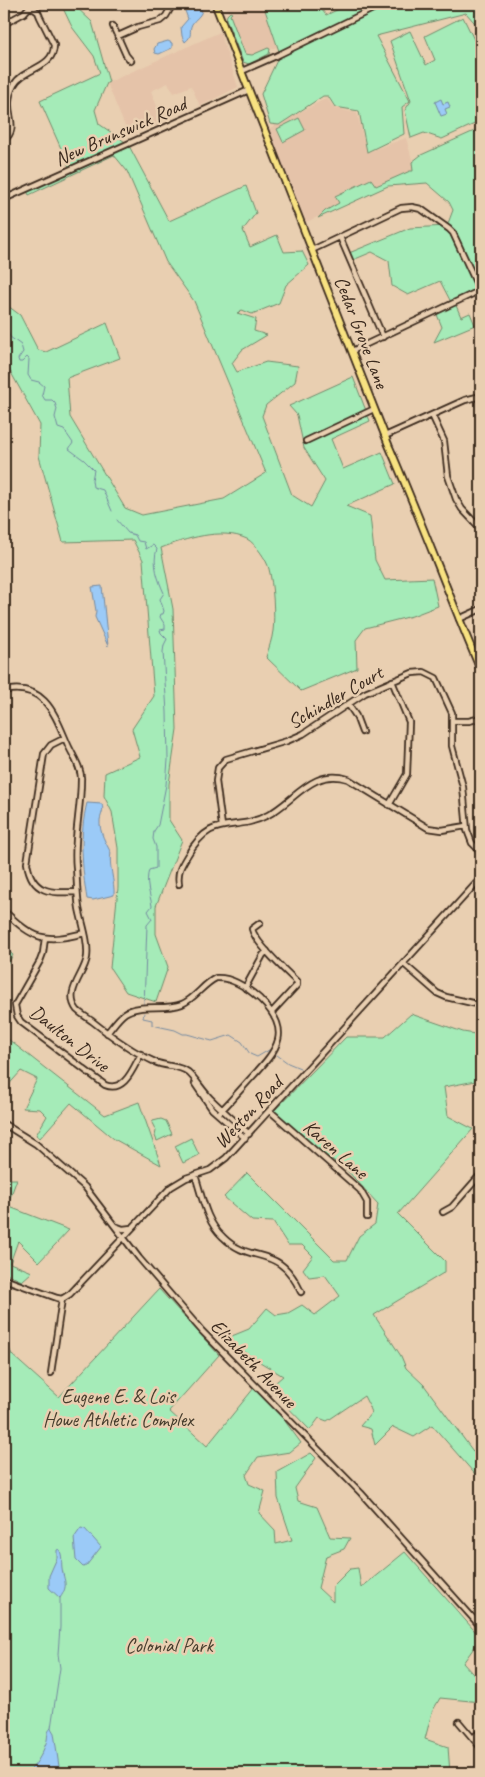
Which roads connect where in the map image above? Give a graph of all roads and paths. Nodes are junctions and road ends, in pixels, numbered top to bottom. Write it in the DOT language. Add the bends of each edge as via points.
graph roads {
  1 [pos="173,4"];
  2 [pos="215,4"];
  3 [pos="31,5"];
  4 [pos="380,5"];
  5 [pos="4,24"];
  6 [pos="113,26"];
  7 [pos="118,36"];
  8 [pos="131,61"];
  9 [pos="242,71"];
  10 [pos="249,90"];
  11 [pos="4,140"];
  12 [pos="4,199"];
  13 [pos="340,237"];
  14 [pos="312,250"];
  15 [pos="481,290"];
  16 [pos="383,337"];
  17 [pos="352,351"];
  18 [pos="481,396"];
  19 [pos="374,409"];
  20 [pos="432,415"];
  21 [pos="385,436"];
  22 [pos="306,441"];
  23 [pos="481,520"];
  24 [pos="477,524"];
  25 [pos="481,529"];
  26 [pos="481,609"];
  27 [pos="459,619"];
  28 [pos="481,671"];
  29 [pos="392,681"];
  30 [pos="4,692"];
  31 [pos="348,704"];
  32 [pos="481,718"];
  33 [pos="453,721"];
  34 [pos="362,732"];
  35 [pos="65,738"];
  36 [pos="389,805"];
  37 [pos="222,826"];
  38 [pos="466,826"];
  39 [pos="481,852"];
  40 [pos="481,878"];
  41 [pos="179,884"];
  42 [pos="77,892"];
  43 [pos="4,911"];
  44 [pos="260,923"];
  45 [pos="85,933"];
  46 [pos="45,938"];
  47 [pos="267,951"];
  48 [pos="404,964"];
  49 [pos="245,988"];
  50 [pos="481,1005"];
  51 [pos="272,1012"];
  52 [pos="107,1033"];
  53 [pos="141,1054"];
  54 [pos="188,1072"];
  55 [pos="223,1109"];
  56 [pos="270,1111"];
  57 [pos="218,1114"];
  58 [pos="4,1124"];
  59 [pos="249,1134"];
  60 [pos="245,1138"];
  61 [pos="481,1174"];
  62 [pos="195,1175"];
  63 [pos="443,1212"];
  64 [pos="367,1216"];
  65 [pos="114,1226"];
  66 [pos="132,1228"];
  67 [pos="123,1238"];
  68 [pos="4,1279"];
  69 [pos="301,1292"];
  70 [pos="62,1299"];
  71 [pos="51,1372"];
  72 [pos="481,1627"];
  73 [pos="460,1722"];
  74 [pos="481,1731"];
  75 [pos="473,1738"];
  76 [pos="481,1748"];
  1 -- 7 [label="street" via="160,21"];
  2 -- 9 [label="main road, Cedar Grove Lane"];
  3 -- 5 [label="street" via="24,13"];
  3 -- 11 [label="street" via="38,12 54,50 50,59 16,82 9,102 11,130"];
  4 -- 9 [label="street"];
  6 -- 7 [label="street"];
  7 -- 8 [label="street"];
  9 -- 10 [label="main road, Cedar Grove Lane"];
  10 -- 12 [label="street, New Brunswick Road"];
  10 -- 14 [label="main road, Cedar Grove Lane"];
  13 -- 14 [label="street"];
  13 -- 15 [label="street" via="401,208 421,210 453,234"];
  13 -- 16 [label="street"];
  14 -- 17 [label="main road, Cedar Grove Lane"];
  15 -- 16 [label="street"];
  16 -- 17 [label="street"];
  17 -- 19 [label="main road, Cedar Grove Lane"];
  18 -- 20 [label="street"];
  19 -- 21 [label="main road, Cedar Grove Lane"];
  19 -- 22 [label="street"];
  20 -- 21 [label="street"];
  20 -- 24 [label="street" via="444,441 450,486 462,509"];
  21 -- 27 [label="main road, Cedar Grove Lane"];
  23 -- 24 [label="street"];
  24 -- 25 [label="street"];
  26 -- 27 [label="street"];
  27 -- 28 [label="main road, Cedar Grove Lane"];
  29 -- 31 [label="street, Schindler Court"];
  29 -- 33 [label="street, Schindler Court" via="412,673 430,674 436,678 451,708"];
  29 -- 36 [label="street" via="409,722 407,774"];
  30 -- 35 [label="street" via="18,690 43,699 53,710"];
  31 -- 34 [label="street"];
  31 -- 37 [label="street, Schindler Court" via="287,742 226,759 218,768 216,780"];
  32 -- 33 [label="street"];
  33 -- 38 [label="street, Schindler Court" via="452,746 463,788"];
  35 -- 42 [label="street" via="82,778 75,841"];
  35 -- 42 [label="street" via="51,745 44,754 27,863 28,873 42,889 58,893"];
  36 -- 37 [label="street" via="338,776 317,780 269,815 252,822"];
  36 -- 38 [label="street" via="428,828 442,830"];
  37 -- 41 [label="street" via="209,830 196,842 177,874"];
  38 -- 39 [label="street, Schindler Court" via="472,843"];
  40 -- 48 [label="street, Weston Road"];
  42 -- 45 [label="street"];
  43 -- 46 [label="street" via="31,934"];
  44 -- 47 [label="street" via="252,929 253,934"];
  45 -- 46 [label="street"];
  45 -- 52 [label="street" via="87,956 73,1000 77,1010"];
  46 -- 53 [label="street, Daulton Drive" via="40,961 15,1005 17,1016 111,1087 125,1082"];
  47 -- 49 [label="street"];
  47 -- 51 [label="street" via="297,982"];
  48 -- 50 [label="street" via="437,993"];
  48 -- 56 [label="street, Weston Road"];
  49 -- 51 [label="street"];
  49 -- 52 [label="street" via="227,979 216,978 181,1004 127,1012"];
  51 -- 55 [label="street" via="278,1030 274,1052"];
  52 -- 53 [label="street"];
  53 -- 54 [label="street" via="157,1063"];
  54 -- 55 [label="street"];
  54 -- 57 [label="street" via="206,1102"];
  55 -- 57 [label="street"];
  55 -- 59 [label="street"];
  56 -- 59 [label="street, Weston Road"];
  56 -- 64 [label="street, Karen Lane" via="360,1190 367,1202"];
  57 -- 60 [label="street"];
  58 -- 65 [label="street, Elizabeth Avenue" via="36,1144 76,1179"];
  59 -- 60 [label="street, Weston Road"];
  60 -- 62 [label="street, Weston Road" via="221,1162"];
  61 -- 63 [label="street" via="452,1207"];
  62 -- 66 [label="street, Weston Road" via="171,1186"];
  62 -- 69 [label="street" via="208,1215 218,1232 235,1247 281,1263 293,1275"];
  65 -- 66 [label="street"];
  65 -- 67 [label="street, Elizabeth Avenue"];
  66 -- 67 [label="street, Weston Road"];
  67 -- 70 [label="street, Weston Road"];
  67 -- 72 [label="street, Elizabeth Avenue" via="214,1345 354,1486"];
  68 -- 70 [label="street"];
  70 -- 71 [label="street"];
  73 -- 75 [label="street"];
  74 -- 75 [label="street"];
  75 -- 76 [label="street"];
}
